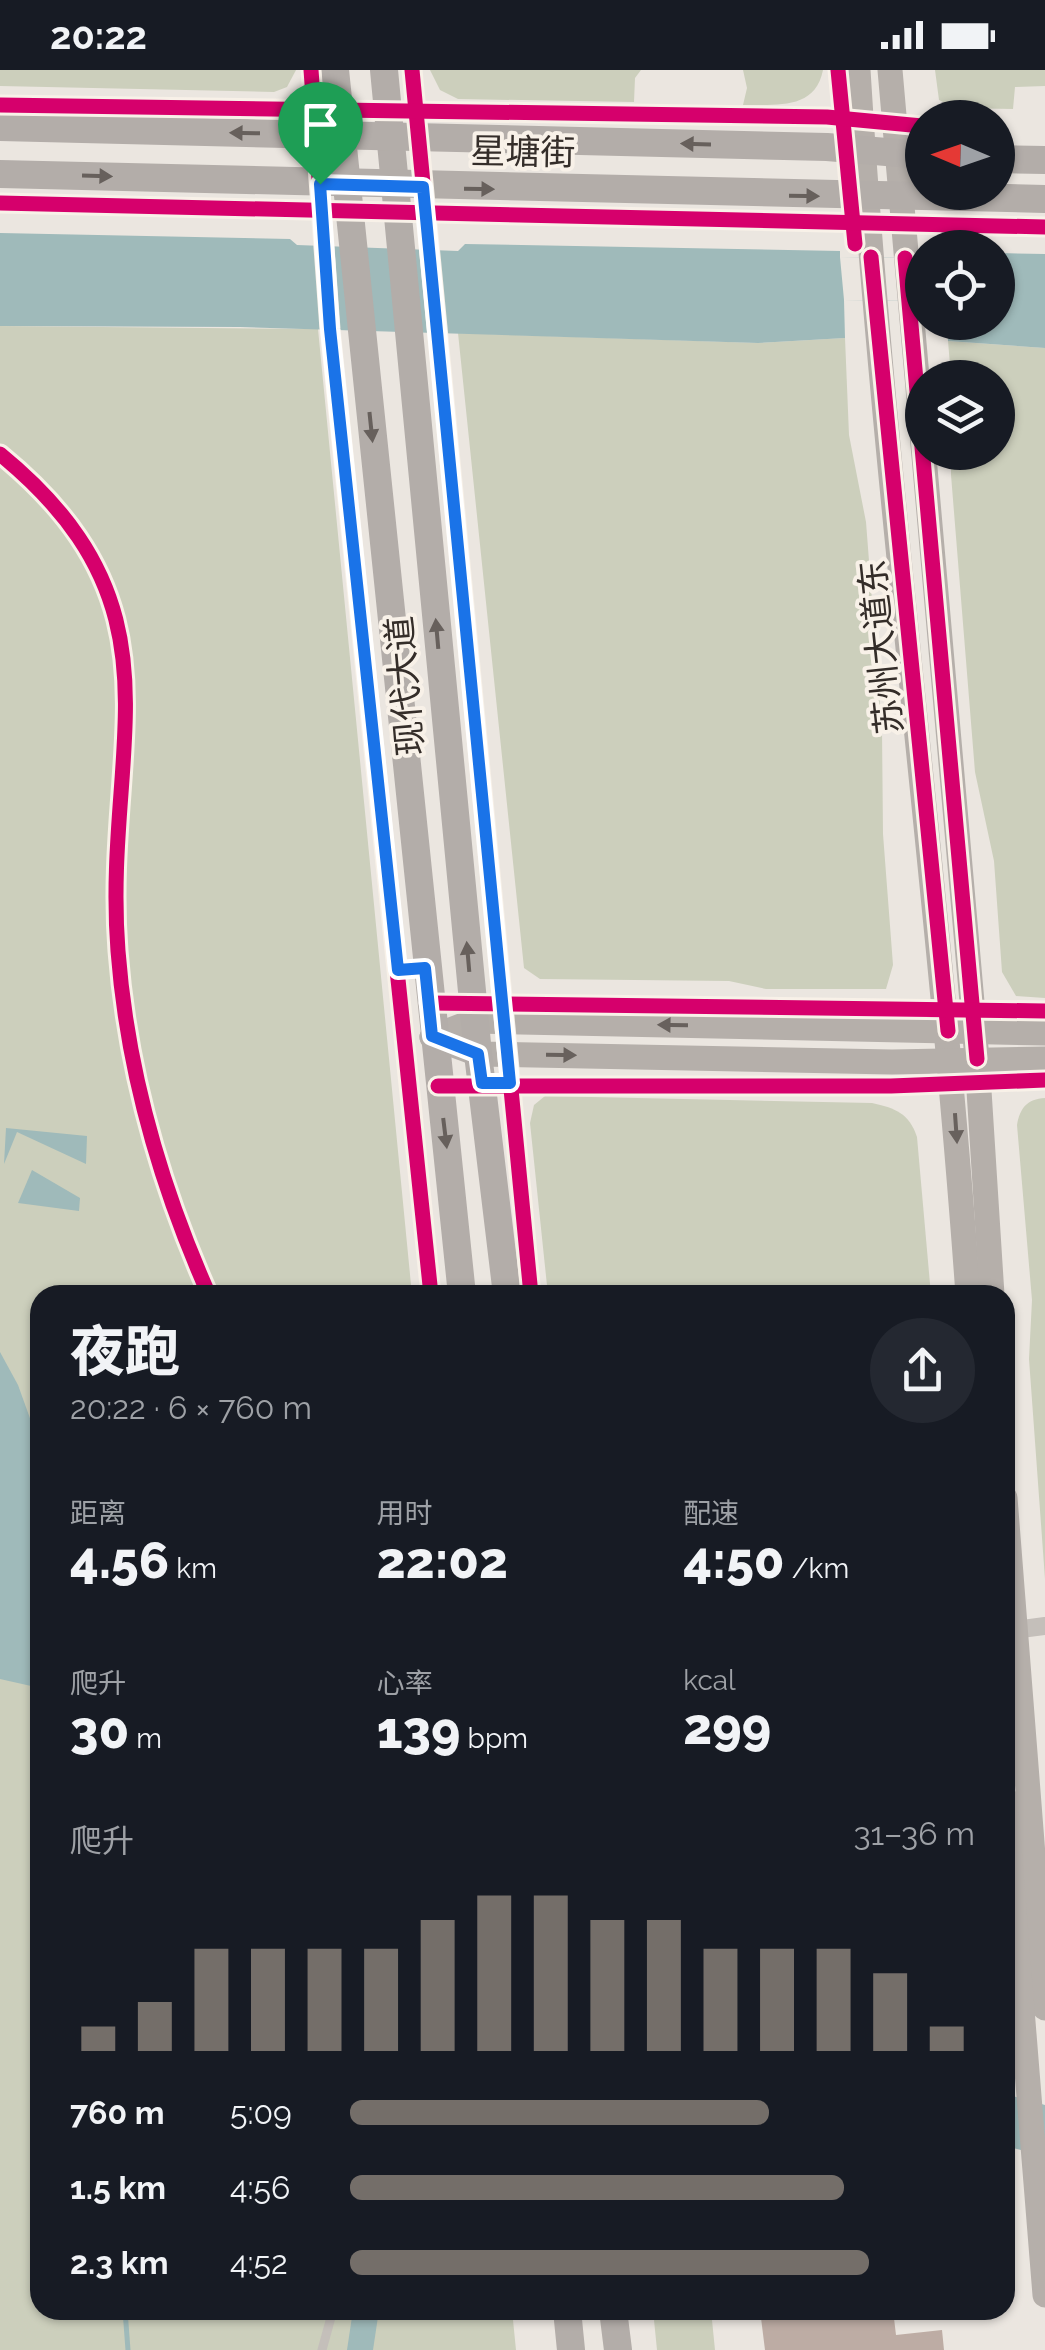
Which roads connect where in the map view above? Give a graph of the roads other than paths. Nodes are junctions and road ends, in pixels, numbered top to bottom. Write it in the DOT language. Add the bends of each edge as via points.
graph roads {
  1 [pos="335,70"];
  2 [pos="384,70"];
  3 [pos="858,70"];
  4 [pos="890,70"];
  5 [pos="0,128"];
  6 [pos="905,133"];
  7 [pos="342,136"];
  8 [pos="392,138"];
  9 [pos="863,149"];
  10 [pos="905,153"];
  11 [pos="1015,159"];
  12 [pos="1045,160"];
  13 [pos="0,174"];
  14 [pos="905,176"];
  15 [pos="347,185"];
  16 [pos="396,186"];
  17 [pos="866,198"];
  18 [pos="900,198"];
  19 [pos="1045,200"];
  20 [pos="0,454"];
  21 [pos="474,1021"];
  22 [pos="948,1031"];
  23 [pos="974,1032"];
  24 [pos="1045,1032"];
  25 [pos="432,1036"];
  26 [pos="478,1054"];
  27 [pos="977,1058"];
  28 [pos="1045,1059"];
  29 [pos="951,1060"];
  30 [pos="205,1285"];
  31 [pos="461,1285"];
  32 [pos="506,1285"];
  33 [pos="967,1285"];
  34 [pos="991,1285"];
  35 [pos="1045,1626"];
  36 [pos="1015,1629"];
  37 [pos="1015,1693"];
  38 [pos="1015,1923"];
  39 [pos="1045,2008"];
  40 [pos="1045,2295"];
  41 [pos="330,2320"];
  42 [pos="568,2320"];
  43 [pos="615,2320"];
  44 [pos="322,2350"];
  45 [pos="572,2350"];
  46 [pos="618,2350"];
  1 -- 7 [label="main road, 现代大道"];
  2 -- 8 [label="main road, 现代大道"];
  3 -- 9 [label="main road, 苏州大道东"];
  4 -- 6 [label="main road, 苏州大道东"];
  7 -- 5 [label="main road, 星塘街, one-way"];
  7 -- 8 [label="main road, 星塘街"];
  7 -- 15 [label="main road, 现代大道"];
  9 -- 8 [label="main road, 星塘街, one-way"];
  8 -- 16 [label="main road, 现代大道"];
  9 -- 10 [label="main road, 星塘街"];
  9 -- 17 [label="main road, 苏州大道东"];
  11 -- 12 [label="main road"];
  13 -- 15 [label="main road, 星塘街, one-way"];
  14 -- 18 [label="main road, 苏州大道东"];
  15 -- 16 [label="main road, 星塘街"];
  15 -- 25 [label="main road, 现代大道, one-way"];
  16 -- 17 [label="main road, 星塘街, one-way"];
  21 -- 16 [label="main road, 现代大道, one-way"];
  17 -- 18 [label="main road, 星塘街"];
  17 -- 22 [label="main road, 苏州大道东"];
  18 -- 19 [label="main road, 星塘街"];
  18 -- 23 [label="main road, 苏州大道东"];
  20 -- 30 [label="lane" via="76,534 117,613 128,692 116,906 125,1012 157,1153"];
  22 -- 21 [label="main road, one-way"];
  21 -- 25 [label="main road"];
  21 -- 26 [label="main road, 现代大道"];
  22 -- 23 [label="main road"];
  22 -- 29 [label="main road, 苏州大道东"];
  23 -- 24 [label="main road"];
  23 -- 27 [label="main road, 苏州大道东"];
  25 -- 26 [label="main road"];
  25 -- 31 [label="main road, 现代大道, one-way"];
  26 -- 29 [label="main road, one-way"];
  26 -- 32 [label="main road, 现代大道"];
  27 -- 28 [label="main road"];
  27 -- 29 [label="main road"];
  27 -- 34 [label="main road, 苏州大道东"];
  29 -- 33 [label="main road, 苏州大道东, one-way"];
  35 -- 36 [label="street"];
  37 -- 39 [label="main road"];
  38 -- 40 [label="main road"];
  41 -- 44 [label="lane"];
  42 -- 45 [label="main road"];
  43 -- 46 [label="main road"];
}
